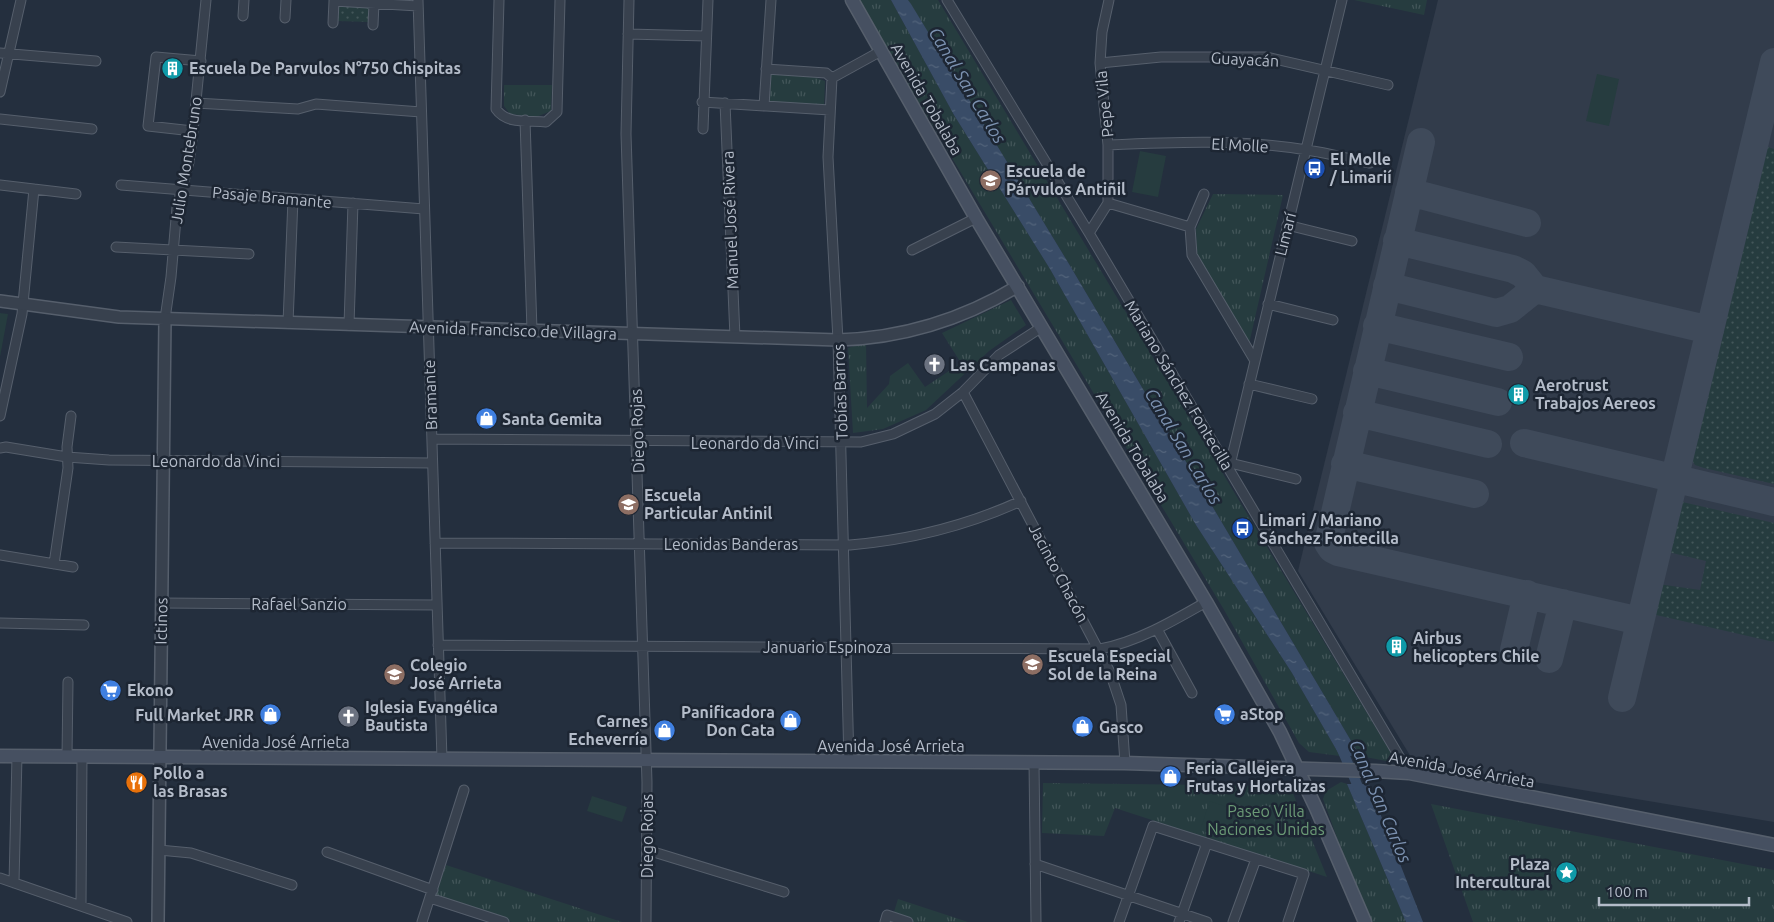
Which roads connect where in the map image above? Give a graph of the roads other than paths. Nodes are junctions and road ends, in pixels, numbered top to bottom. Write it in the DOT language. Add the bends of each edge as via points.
graph roads {
  1 [pos="21,0"];
  2 [pos="206,0"];
  3 [pos="244,0"];
  4 [pos="286,0"];
  5 [pos="499,0"];
  6 [pos="560,0"];
  7 [pos="629,0"];
  8 [pos="708,0"];
  9 [pos="771,0"];
  10 [pos="852,0"];
  11 [pos="947,0"];
  12 [pos="1109,0"];
  13 [pos="1342,0"];
  14 [pos="374,3"];
  15 [pos="418,3"];
  16 [pos="243,16"];
  17 [pos="285,18"];
  18 [pos="333,23"];
  19 [pos="373,25"];
  20 [pos="628,34"];
  21 [pos="706,36"];
  22 [pos="881,51"];
  23 [pos="4,54"];
  24 [pos="96,61"];
  25 [pos="200,61"];
  26 [pos="1100,63"];
  27 [pos="766,69"];
  28 [pos="1324,70"];
  29 [pos="832,78"];
  30 [pos="1388,85"];
  31 [pos="0,92"];
  32 [pos="702,102"];
  33 [pos="196,103"];
  34 [pos="726,103"];
  35 [pos="764,106"];
  36 [pos="830,110"];
  37 [pos="421,112"];
  38 [pos="0,120"];
  39 [pos="525,120"];
  40 [pos="92,129"];
  41 [pos="703,129"];
  42 [pos="193,131"];
  43 [pos="1108,145"];
  44 [pos="1305,150"];
  45 [pos="1370,163"];
  46 [pos="0,185"];
  47 [pos="121,185"];
  48 [pos="34,189"];
  49 [pos="181,190"];
  50 [pos="76,194"];
  51 [pos="1204,194"];
  52 [pos="293,198"];
  53 [pos="353,203"];
  54 [pos="1108,203"];
  55 [pos="424,209"];
  56 [pos="976,218"];
  57 [pos="1287,225"];
  58 [pos="1190,227"];
  59 [pos="1089,233"];
  60 [pos="1352,240"];
  61 [pos="116,247"];
  62 [pos="174,250"];
  63 [pos="912,250"];
  64 [pos="249,254"];
  65 [pos="1018,286"];
  66 [pos="0,302"];
  67 [pos="1268,304"];
  68 [pos="22,305"];
  69 [pos="165,319"];
  70 [pos="1333,320"];
  71 [pos="288,323"];
  72 [pos="349,325"];
  73 [pos="428,327"];
  74 [pos="1042,327"];
  75 [pos="532,330"];
  76 [pos="634,334"];
  77 [pos="735,337"];
  78 [pos="838,340"];
  79 [pos="1255,361"];
  80 [pos="1249,384"];
  81 [pos="963,392"];
  82 [pos="1312,399"];
  83 [pos="0,416"];
  84 [pos="71,416"];
  85 [pos="432,439"];
  86 [pos="637,442"];
  87 [pos="842,443"];
  88 [pos="0,448"];
  89 [pos="67,457"];
  90 [pos="163,460"];
  91 [pos="432,462"];
  92 [pos="1230,466"];
  93 [pos="1296,479"];
  94 [pos="1021,501"];
  95 [pos="435,542"];
  96 [pos="640,544"];
  97 [pos="844,545"];
  98 [pos="0,555"];
  99 [pos="54,564"];
  100 [pos="73,567"];
  101 [pos="1206,602"];
  102 [pos="161,603"];
  103 [pos="437,605"];
  104 [pos="0,623"];
  105 [pos="84,625"];
  106 [pos="1156,629"];
  107 [pos="438,645"];
  108 [pos="643,645"];
  109 [pos="847,647"];
  110 [pos="1100,649"];
  111 [pos="68,682"];
  112 [pos="1192,693"];
  113 [pos="0,756"];
  114 [pos="16,756"];
  115 [pos="67,756"];
  116 [pos="82,756"];
  117 [pos="160,757"];
  118 [pos="442,759"];
  119 [pos="647,761"];
  120 [pos="849,762"];
  121 [pos="1034,763"];
  122 [pos="1125,763"];
  123 [pos="1298,768"];
  124 [pos="1409,772"];
  125 [pos="464,790"];
  126 [pos="1207,843"];
  127 [pos="1774,845"];
  128 [pos="159,850"];
  129 [pos="647,850"];
  130 [pos="327,852"];
  131 [pos="1256,859"];
  132 [pos="1035,864"];
  133 [pos="0,878"];
  134 [pos="14,883"];
  135 [pos="292,885"];
  136 [pos="784,892"];
  137 [pos="432,894"];
  138 [pos="1128,895"];
  139 [pos="81,906"];
  140 [pos="1180,918"];
  141 [pos="886,919"];
  142 [pos="127,922"];
  143 [pos="158,922"];
  144 [pos="422,922"];
  145 [pos="504,922"];
  146 [pos="646,922"];
  147 [pos="908,922"];
  148 [pos="1036,922"];
  149 [pos="1119,922"];
  150 [pos="1207,922"];
  151 [pos="1233,922"];
  152 [pos="1288,922"];
  153 [pos="1365,922"];
  1 -- 23 [label="street"];
  2 -- 25 [label="street, Julio Montebruno"];
  3 -- 16 [label="street"];
  4 -- 17 [label="street"];
  5 -- 39 [label="street" via="496,109 501,116 511,120"];
  6 -- 39 [label="street" via="557,112 546,122"];
  7 -- 20 [label="street, Diego Rojas"];
  8 -- 21 [label="street"];
  9 -- 27 [label="street"];
  10 -- 22 [label="main road, Avenida Tobalaba"];
  11 -- 59 [label="street, Mariano Sánchez Fontecilla"];
  12 -- 26 [label="street, Pepe Vila"];
  13 -- 28 [label="street, Limarí"];
  14 -- 15 [label="street"];
  14 -- 18 [label="street" via="334,1"];
  14 -- 19 [label="street"];
  15 -- 37 [label="street, Bramante"];
  20 -- 21 [label="street"];
  20 -- 76 [label="street, Diego Rojas" via="626,134"];
  21 -- 32 [label="street"];
  22 -- 29 [label="street"];
  22 -- 56 [label="main road, Avenida Tobalaba"];
  23 -- 24 [label="street"];
  23 -- 31 [label="street"];
  25 -- 33 [label="street, Julio Montebruno"];
  25 -- 42 [label="street" via="156,57 148,126"];
  26 -- 28 [label="street, Guayacán" via="1155,57 1255,57"];
  26 -- 43 [label="street, Pepe Vila"];
  27 -- 29 [label="street" via="826,73"];
  27 -- 35 [label="street"];
  28 -- 30 [label="street, Guayacán"];
  28 -- 44 [label="street, Limarí"];
  29 -- 36 [label="street, Tobías Barros"];
  32 -- 34 [label="street"];
  32 -- 41 [label="street"];
  33 -- 37 [label="street" via="298,109 312,104"];
  33 -- 42 [label="street, Julio Montebruno"];
  34 -- 35 [label="street"];
  34 -- 77 [label="street, Manuel José Rivera"];
  35 -- 36 [label="street"];
  36 -- 78 [label="street, Tobías Barros" via="828,157"];
  37 -- 55 [label="street, Bramante"];
  38 -- 40 [label="street"];
  39 -- 75 [label="street"];
  42 -- 49 [label="street, Julio Montebruno"];
  43 -- 44 [label="street, El Molle" via="1192,143"];
  43 -- 54 [label="street, Pepe Vila"];
  44 -- 45 [label="street, El Molle"];
  44 -- 57 [label="street, Limarí"];
  46 -- 48 [label="street"];
  47 -- 49 [label="street, Pasaje Bramante"];
  48 -- 50 [label="street"];
  48 -- 68 [label="street"];
  49 -- 52 [label="street, Pasaje Bramante"];
  49 -- 62 [label="street, Julio Montebruno" via="175,219"];
  51 -- 58 [label="street"];
  52 -- 53 [label="street, Pasaje Bramante"];
  52 -- 71 [label="street"];
  53 -- 55 [label="street, Pasaje Bramante"];
  53 -- 72 [label="street"];
  54 -- 58 [label="street"];
  54 -- 59 [label="street"];
  55 -- 73 [label="street, Bramante"];
  56 -- 63 [label="street"];
  56 -- 65 [label="main road, Avenida Tobalaba"];
  57 -- 60 [label="street"];
  57 -- 67 [label="street, Limarí"];
  58 -- 79 [label="street" via="1192,255"];
  59 -- 92 [label="street, Mariano Sánchez Fontecilla"];
  61 -- 62 [label="street"];
  62 -- 64 [label="street"];
  62 -- 69 [label="street, Julio Montebruno"];
  65 -- 74 [label="main road, Avenida Tobalaba"];
  65 -- 78 [label="street, Avenida Francisco de Villagra" via="976,309 938,323 890,336"];
  66 -- 68 [label="street, Avenida Francisco de Villagra"];
  67 -- 70 [label="street"];
  67 -- 79 [label="street, Limarí"];
  68 -- 69 [label="street, Avenida Francisco de Villagra" via="100,316"];
  68 -- 83 [label="street"];
  69 -- 71 [label="street, Avenida Francisco de Villagra"];
  69 -- 90 [label="street, Ictinos"];
  71 -- 72 [label="street, Avenida Francisco de Villagra"];
  72 -- 73 [label="street, Avenida Francisco de Villagra"];
  73 -- 75 [label="street, Avenida Francisco de Villagra"];
  73 -- 85 [label="street, Bramante"];
  74 -- 81 [label="street, Leonardo da Vinci" via="999,355"];
  74 -- 101 [label="main road, Avenida Tobalaba"];
  75 -- 76 [label="street, Avenida Francisco de Villagra"];
  76 -- 77 [label="street, Avenida Francisco de Villagra"];
  76 -- 86 [label="street, Diego Rojas"];
  77 -- 78 [label="street, Avenida Francisco de Villagra"];
  78 -- 87 [label="street, Tobías Barros"];
  79 -- 80 [label="street, Limarí"];
  80 -- 82 [label="street"];
  80 -- 92 [label="street, Limarí"];
  81 -- 87 [label="street, Leonardo da Vinci" via="935,414 909,428 878,438"];
  81 -- 94 [label="street, Jacinto Chacón"];
  84 -- 89 [label="street"];
  85 -- 86 [label="street, Leonardo da Vinci"];
  85 -- 91 [label="street, Bramante"];
  86 -- 87 [label="street, Leonardo da Vinci"];
  86 -- 96 [label="street, Diego Rojas"];
  87 -- 97 [label="street, Tobías Barros"];
  88 -- 89 [label="street, Leonardo da Vinci"];
  89 -- 90 [label="street, Leonardo da Vinci"];
  89 -- 99 [label="street"];
  90 -- 91 [label="street, Leonardo da Vinci"];
  90 -- 102 [label="street, Ictinos"];
  91 -- 95 [label="street, Bramante"];
  92 -- 93 [label="street"];
  92 -- 124 [label="street, Mariano Sánchez Fontecilla"];
  94 -- 97 [label="street, Leonidas Banderas" via="977,520 931,533"];
  94 -- 110 [label="street, Jacinto Chacón"];
  95 -- 96 [label="street, Leonidas Banderas"];
  95 -- 103 [label="street, Bramante"];
  96 -- 97 [label="street, Leonidas Banderas"];
  96 -- 108 [label="street, Diego Rojas"];
  97 -- 109 [label="street, Tobías Barros"];
  98 -- 99 [label="street"];
  99 -- 100 [label="street"];
  101 -- 106 [label="street, Januario Espinoza"];
  101 -- 123 [label="main road, Avenida Tobalaba"];
  102 -- 103 [label="street, Rafael Sanzio"];
  102 -- 117 [label="street, Ictinos"];
  103 -- 107 [label="street, Bramante"];
  104 -- 105 [label="street"];
  106 -- 110 [label="street, Januario Espinoza"];
  106 -- 112 [label="street"];
  107 -- 108 [label="street, Januario Espinoza"];
  107 -- 118 [label="street, Bramante"];
  108 -- 109 [label="street, Januario Espinoza"];
  108 -- 119 [label="street, Diego Rojas"];
  109 -- 110 [label="street, Januario Espinoza"];
  109 -- 120 [label="street, Tobías Barros"];
  110 -- 122 [label="street, Jacinto Chacón" via="1121,705"];
  111 -- 115 [label="street"];
  113 -- 114 [label="main road, Avenida José Arrieta"];
  114 -- 115 [label="main road, Avenida José Arrieta"];
  114 -- 134 [label="street"];
  115 -- 116 [label="main road, Avenida José Arrieta"];
  116 -- 117 [label="main road, Avenida José Arrieta"];
  116 -- 139 [label="street"];
  117 -- 118 [label="main road, Avenida José Arrieta"];
  117 -- 128 [label="street, Ictinos"];
  118 -- 119 [label="main road, Avenida José Arrieta"];
  119 -- 120 [label="main road, Avenida José Arrieta"];
  119 -- 129 [label="street, Diego Rojas"];
  120 -- 121 [label="main road, Avenida José Arrieta"];
  121 -- 122 [label="main road, Avenida José Arrieta"];
  121 -- 132 [label="street"];
  122 -- 123 [label="main road, Avenida José Arrieta"];
  123 -- 124 [label="main road, Avenida José Arrieta"];
  123 -- 153 [label="main road, Avenida Tobalaba"];
  124 -- 127 [label="main road, Avenida José Arrieta"];
  125 -- 137 [label="street"];
  126 -- 131 [label="street"];
  126 -- 138 [label="street" via="1153,826"];
  126 -- 140 [label="street"];
  128 -- 135 [label="street" via="191,853"];
  128 -- 143 [label="street, Ictinos"];
  129 -- 136 [label="street"];
  129 -- 146 [label="street, Diego Rojas"];
  130 -- 137 [label="street"];
  131 -- 151 [label="street"];
  131 -- 152 [label="street" via="1304,874"];
  132 -- 138 [label="street"];
  132 -- 148 [label="street"];
  133 -- 134 [label="street"];
  134 -- 139 [label="street"];
  137 -- 144 [label="street"];
  137 -- 145 [label="street"];
  138 -- 140 [label="street"];
  138 -- 149 [label="street"];
  139 -- 142 [label="street"];
  140 -- 150 [label="street"];
  141 -- 147 [label="street"];
}
